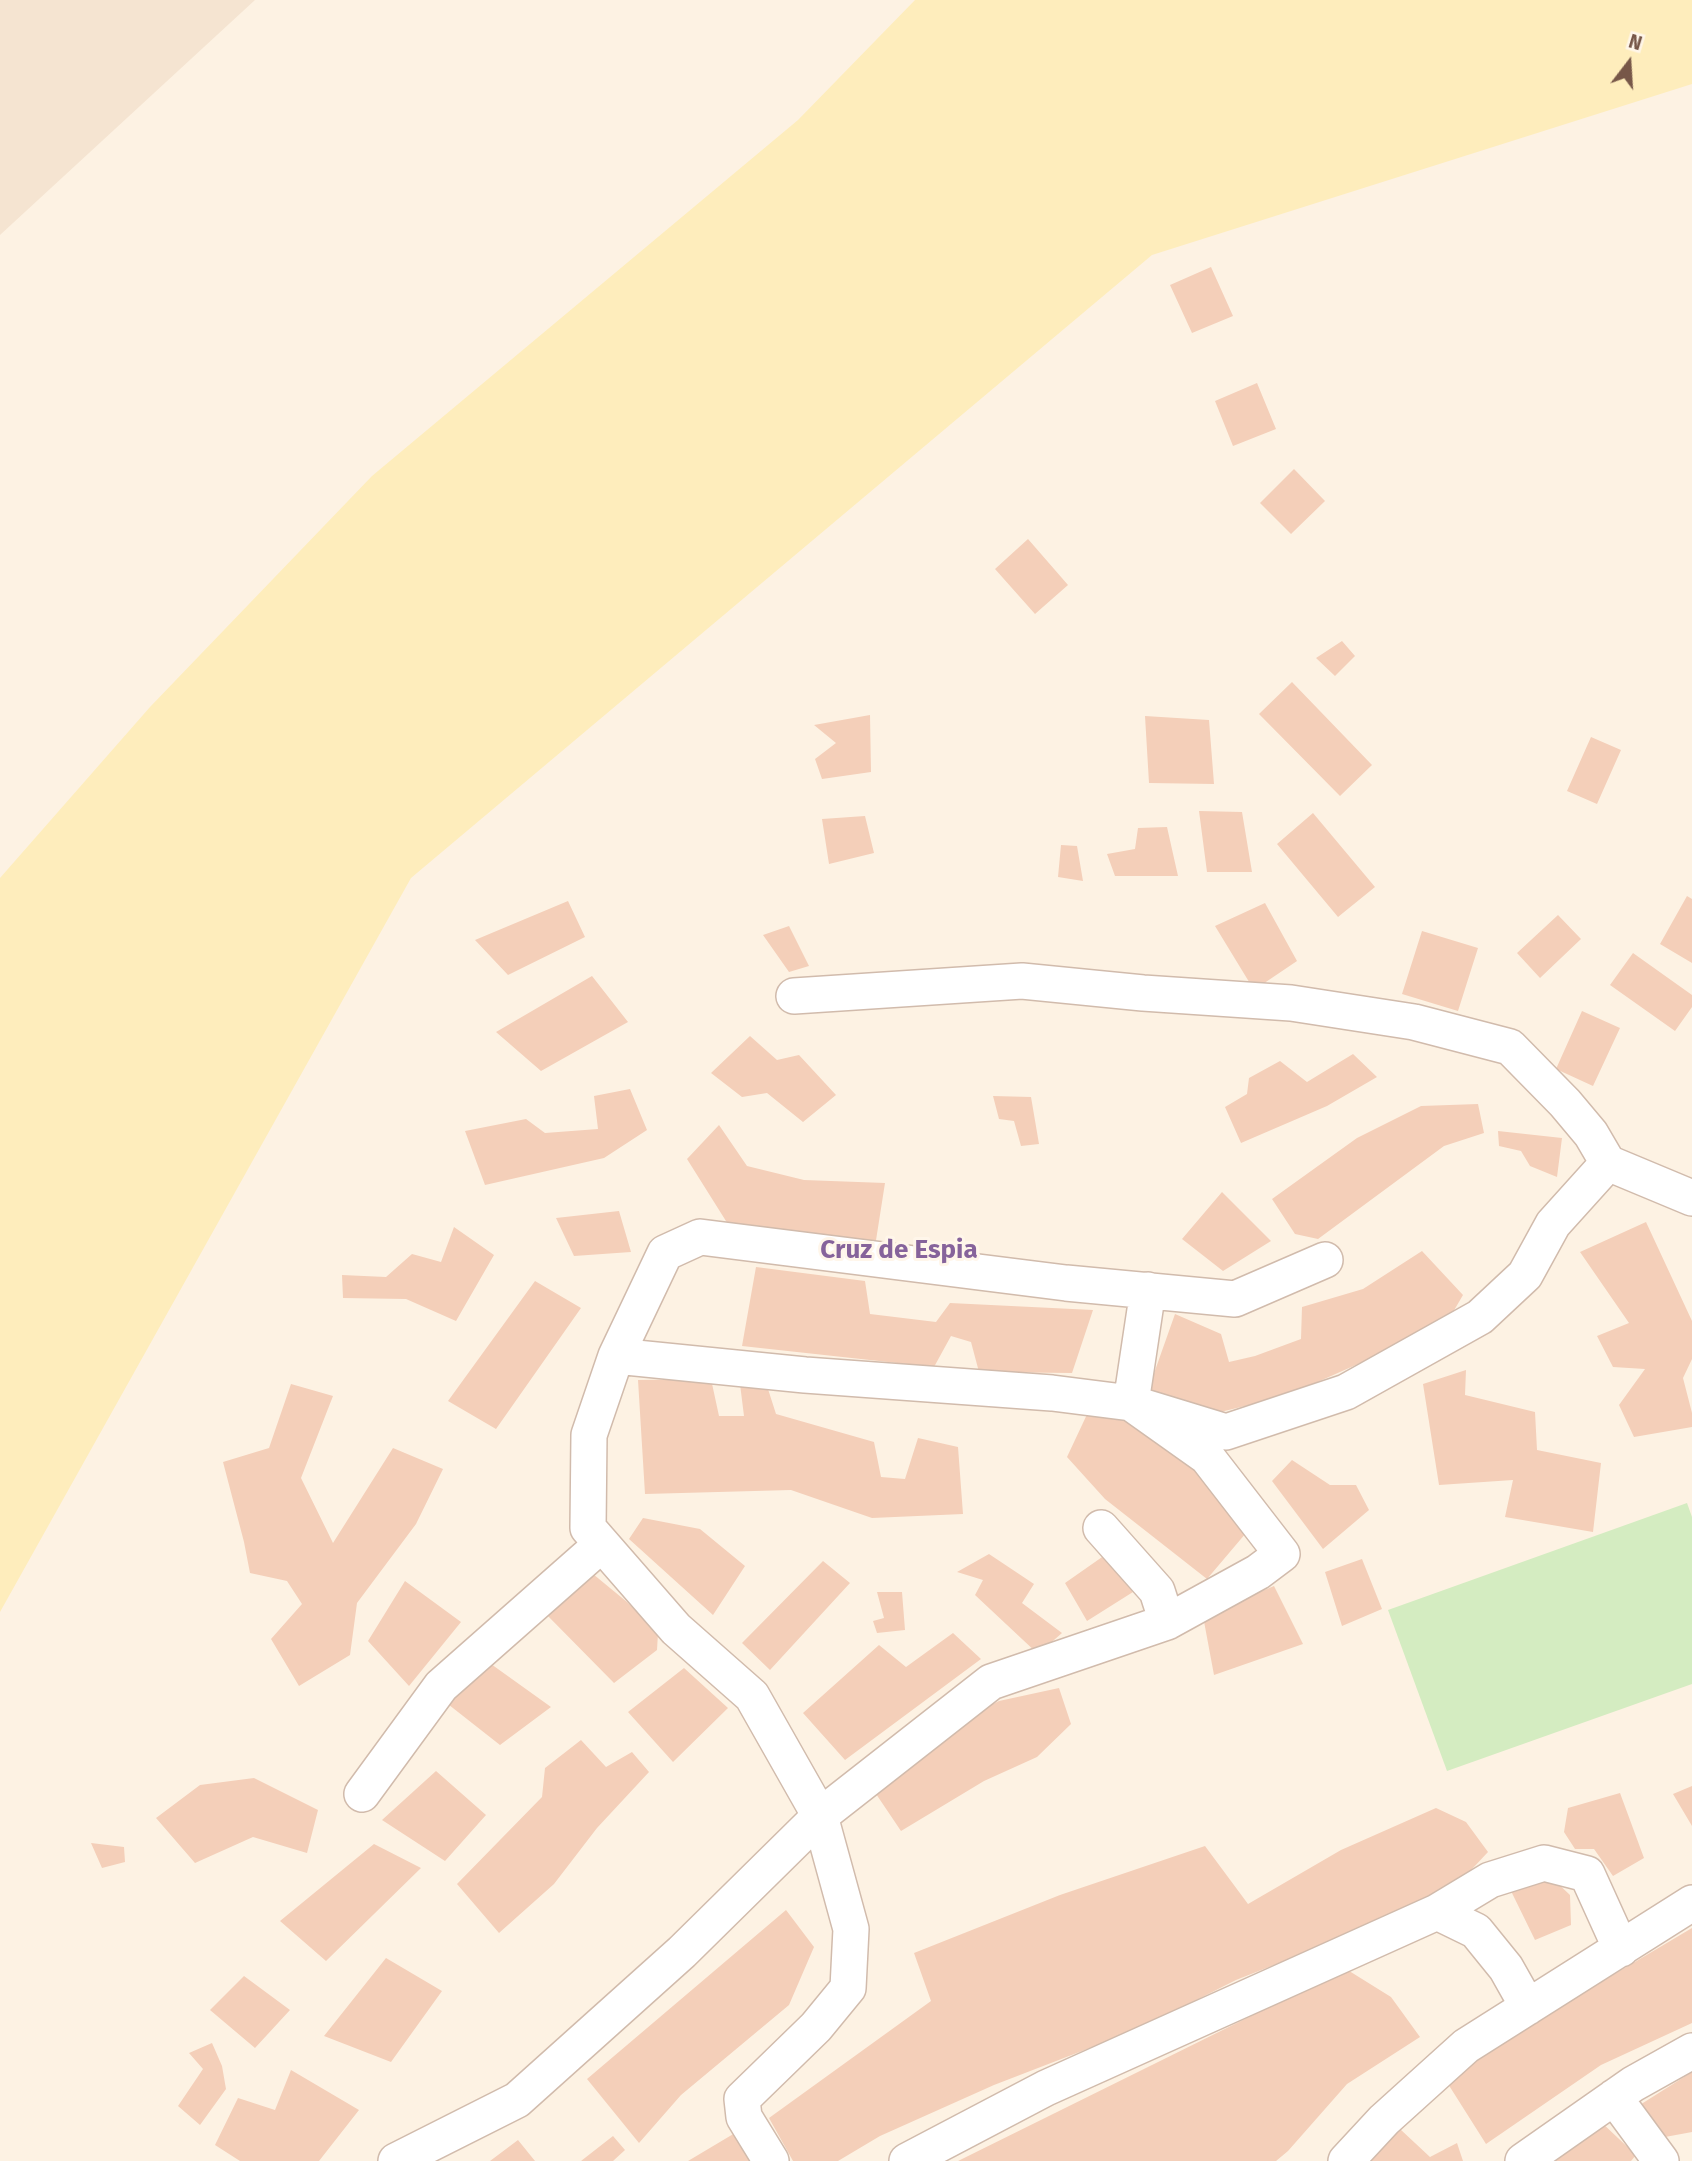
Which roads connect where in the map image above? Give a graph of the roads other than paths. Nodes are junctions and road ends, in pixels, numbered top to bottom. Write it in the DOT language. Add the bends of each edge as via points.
graph roads {
  1 [pos="794,996"];
  2 [pos="1608,1163"];
  3 [pos="1692,1198"];
  4 [pos="1325,1260"];
  5 [pos="1147,1290"];
  6 [pos="616,1356"];
  7 [pos="1130,1403"];
  8 [pos="1101,1528"];
  9 [pos="602,1544"];
  10 [pos="1167,1622"];
  11 [pos="362,1794"];
  12 [pos="820,1816"];
  13 [pos="1692,1903"];
  14 [pos="1437,1912"];
  15 [pos="1622,1949"];
  16 [pos="1528,2007"];
  17 [pos="1692,2051"];
  18 [pos="1614,2097"];
  19 [pos="396,2161"];
  20 [pos="771,2161"];
  21 [pos="907,2161"];
  22 [pos="1346,2161"];
  23 [pos="1523,2161"];
  24 [pos="1661,2161"];
  1 -- 2 [label="street" via="1022,981 1292,1003 1414,1022 1510,1047 1565,1103"];
  2 -- 3 [label="street"];
  2 -- 7 [label="street" via="1553,1224 1525,1275 1480,1317 1346,1392 1226,1432"];
  4 -- 5 [label="street" via="1235,1299"];
  5 -- 6 [label="street" via="700,1237 664,1254"];
  5 -- 7 [label="street"];
  6 -- 7 [label="street"];
  6 -- 9 [label="street" via="589,1435 588,1528"];
  7 -- 10 [label="street" via="1207,1457 1282,1554"];
  8 -- 10 [label="street" via="1157,1591"];
  9 -- 11 [label="street" via="441,1686"];
  9 -- 12 [label="street" via="676,1629 752,1696"];
  10 -- 12 [label="street" via="991,1682"];
  12 -- 19 [label="street" via="682,1952 517,2100"];
  12 -- 20 [label="street" via="851,1929 848,1988 816,2027 742,2099 744,2117"];
  13 -- 15 [label="street"];
  14 -- 15 [label="street" via="1490,1881 1544,1863 1587,1874"];
  14 -- 16 [label="street" via="1476,1931 1506,1968"];
  14 -- 21 [label="street" via="1046,2088"];
  15 -- 16 [label="street"];
  16 -- 22 [label="street" via="1466,2046"];
  17 -- 18 [label="street"];
  18 -- 23 [label="street"];
  18 -- 24 [label="street"];
}
